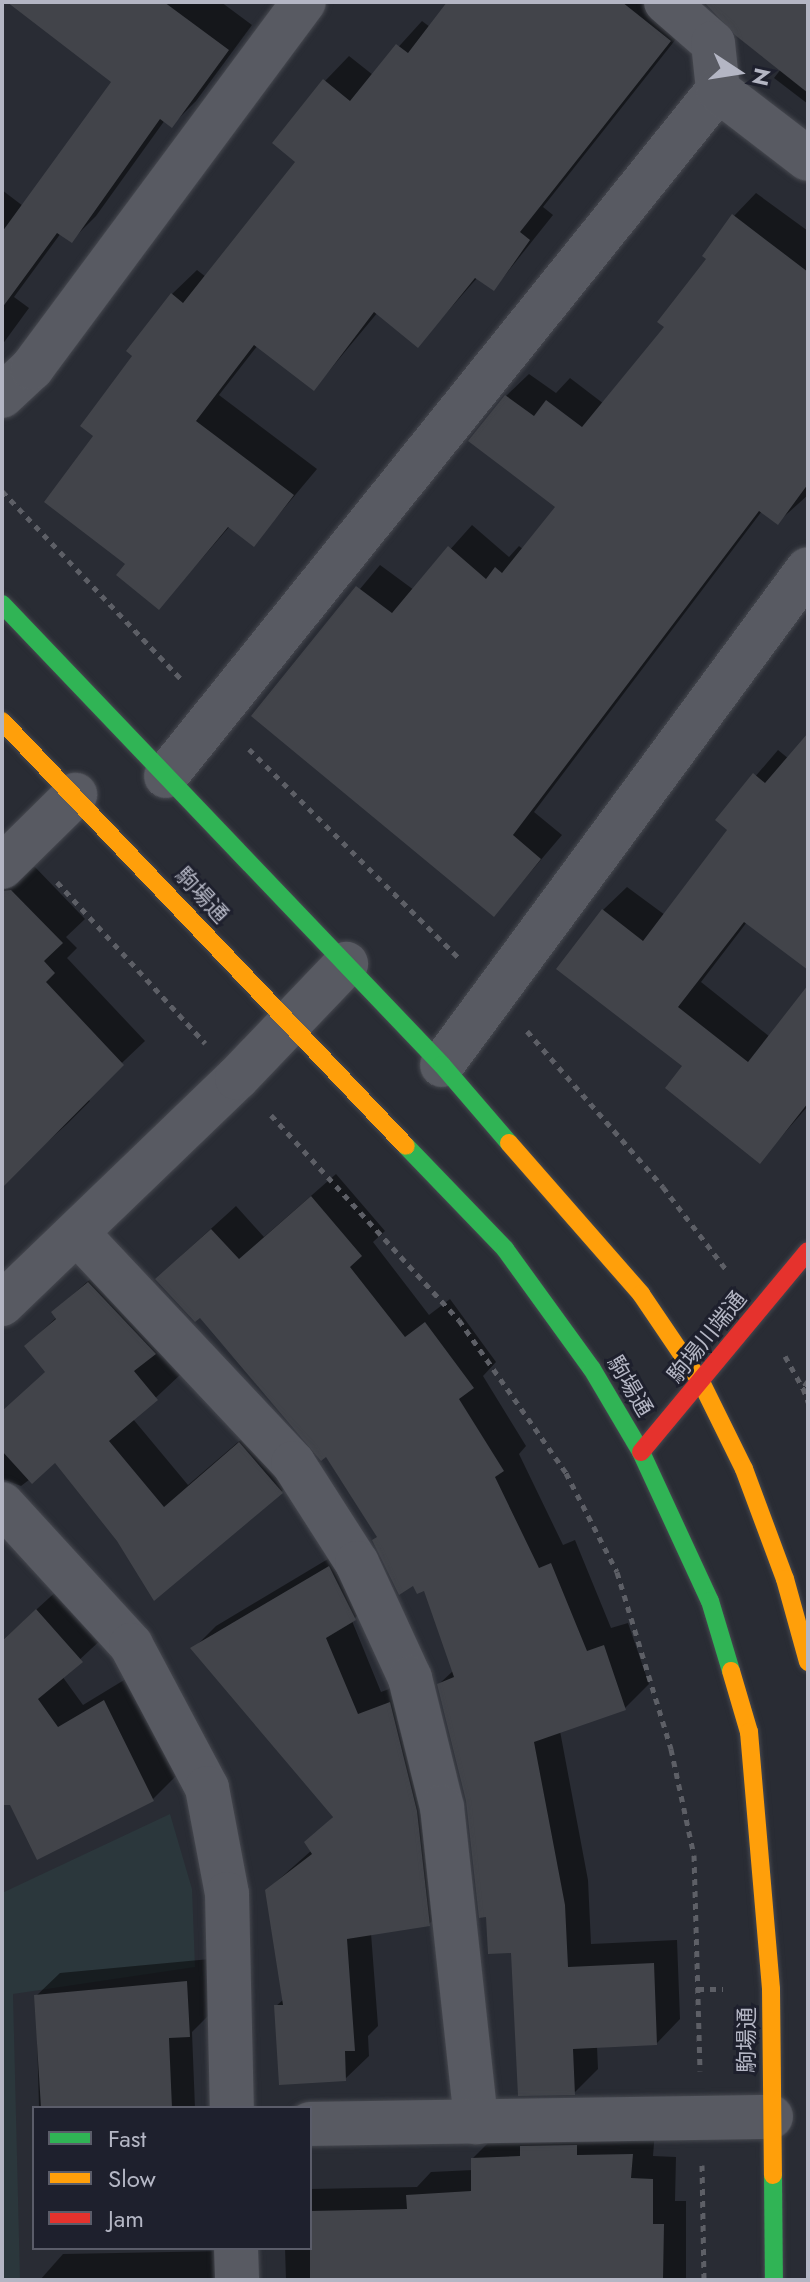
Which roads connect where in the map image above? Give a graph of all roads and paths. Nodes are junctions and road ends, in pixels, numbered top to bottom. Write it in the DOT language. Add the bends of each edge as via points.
graph roads {
  1 [pos="304,2"];
  2 [pos="666,2"];
  3 [pos="718,90"];
  4 [pos="808,159"];
  5 [pos="2,396"];
  6 [pos="2,491"];
  7 [pos="808,569"];
  8 [pos="2,604"];
  9 [pos="215,715"];
  10 [pos="2,721"];
  11 [pos="166,776"];
  12 [pos="75,795"];
  13 [pos="13,856"];
  14 [pos="346,964"];
  15 [pos="495,993"];
  16 [pos="288,1020"];
  17 [pos="442,1065"];
  18 [pos="237,1078"];
  19 [pos="77,1233"];
  20 [pos="808,1251"];
  21 [pos="2,1304"];
  22 [pos="759,1312"];
  23 [pos="808,1381"];
  24 [pos="702,1384"];
  25 [pos="803,1388"];
  26 [pos="808,1402"];
  27 [pos="641,1452"];
  28 [pos="2,1504"];
  29 [pos="808,1662"];
  30 [pos="232,2106"];
  31 [pos="771,2117"];
  32 [pos="701,2119"];
  33 [pos="476,2122"];
  34 [pos="312,2124"];
  35 [pos="236,2250"];
  36 [pos="237,2280"];
  37 [pos="704,2280"];
  38 [pos="774,2280"];
  1 -- 5 [label="street" via="32,368"];
  2 -- 3 [label="street" via="713,43"];
  3 -- 4 [label="street"];
  3 -- 9 [label="street"];
  6 -- 9 [label="path"];
  7 -- 15 [label="street"];
  8 -- 11 [label="street"];
  9 -- 11 [label="street"];
  9 -- 15 [label="path"];
  10 -- 12 [label="street, 駒場通"];
  11 -- 14 [label="street"];
  12 -- 13 [label="street"];
  12 -- 16 [label="street, 駒場通"];
  13 -- 18 [label="path"];
  14 -- 16 [label="street"];
  14 -- 17 [label="street"];
  15 -- 17 [label="street"];
  15 -- 22 [label="path" via="663,1187"];
  16 -- 18 [label="street"];
  16 -- 27 [label="street, 駒場通" via="505,1249 592,1369"];
  17 -- 24 [label="street" via="641,1294"];
  18 -- 19 [label="street"];
  18 -- 32 [label="path" via="459,1320 566,1473 617,1572 671,1749 694,1855"];
  19 -- 21 [label="street"];
  19 -- 33 [label="street" via="293,1463 357,1563 410,1678 442,1807"];
  20 -- 22 [label="street, 駒場川端通"];
  22 -- 24 [label="street, 駒場川端通"];
  22 -- 25 [label="path"];
  23 -- 25 [label="path"];
  24 -- 27 [label="street, 駒場川端通"];
  24 -- 29 [label="street" via="744,1469 785,1579"];
  25 -- 26 [label="path"];
  27 -- 31 [label="street, 駒場通" via="710,1601 749,1732 771,1989"];
  28 -- 30 [label="street" via="131,1645 207,1788 227,1894"];
  31 -- 32 [label="street"];
  31 -- 38 [label="street, 駒場通"];
  32 -- 33 [label="street"];
  32 -- 37 [label="path"];
  33 -- 34 [label="street"];
  35 -- 36 [label="street"];
}
